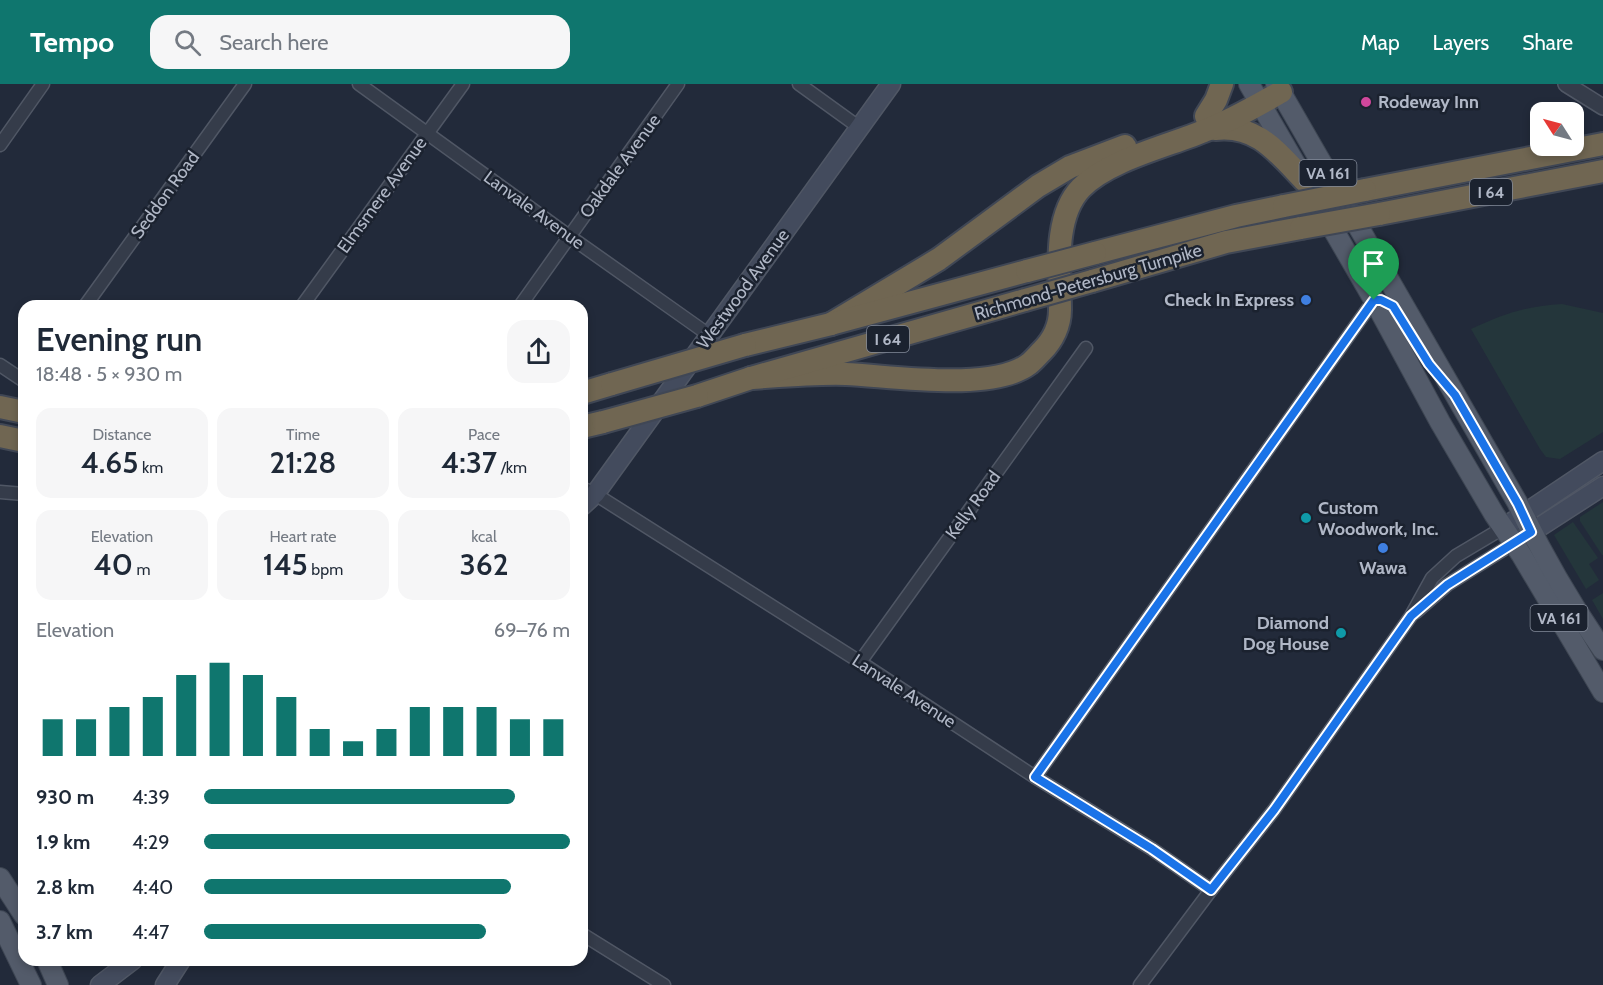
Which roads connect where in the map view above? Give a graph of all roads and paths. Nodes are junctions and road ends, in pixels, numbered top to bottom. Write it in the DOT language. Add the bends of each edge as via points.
graph roads {
  1 [pos="43,84"];
  2 [pos="245,84"];
  3 [pos="359,84"];
  4 [pos="463,84"];
  5 [pos="678,84"];
  6 [pos="799,84"];
  7 [pos="891,84"];
  8 [pos="1221,84"];
  9 [pos="1566,84"];
  10 [pos="1278,87"];
  11 [pos="1255,94"];
  12 [pos="1603,107"];
  13 [pos="1207,123"];
  14 [pos="860,128"];
  15 [pos="427,133"];
  16 [pos="1603,144"];
  17 [pos="0,145"];
  18 [pos="1603,171"];
  19 [pos="1304,180"];
  20 [pos="569,236"];
  21 [pos="89,300"];
  22 [pos="306,300"];
  23 [pos="524,300"];
  24 [pos="1374,300"];
  25 [pos="831,324"];
  26 [pos="709,335"];
  27 [pos="1086,348"];
  28 [pos="0,365"];
  29 [pos="18,377"];
  30 [pos="750,378"];
  31 [pos="588,391"];
  32 [pos="1455,395"];
  33 [pos="0,407"];
  34 [pos="18,411"];
  35 [pos="592,424"];
  36 [pos="0,436"];
  37 [pos="18,440"];
  38 [pos="1603,461"];
  39 [pos="1603,486"];
  40 [pos="0,492"];
  41 [pos="588,493"];
  42 [pos="18,494"];
  43 [pos="588,497"];
  44 [pos="1527,524"];
  45 [pos="1509,536"];
  46 [pos="1411,616"];
  47 [pos="1603,650"];
  48 [pos="860,662"];
  49 [pos="1603,692"];
  50 [pos="1035,777"];
  51 [pos="0,878"];
  52 [pos="1211,890"];
  53 [pos="18,906"];
  54 [pos="0,921"];
  55 [pos="588,938"];
  56 [pos="18,957"];
  57 [pos="22,966"];
  58 [pos="125,966"];
  59 [pos="177,966"];
  60 [pos="30,981"];
  61 [pos="100,985"];
  62 [pos="165,985"];
  63 [pos="663,985"];
  64 [pos="1140,985"];
  1 -- 17 [label="street"];
  2 -- 21 [label="street, Seddon Road"];
  3 -- 15 [label="street, Lanvale Avenue"];
  4 -- 15 [label="street, Elmsmere Avenue"];
  5 -- 20 [label="street, Oakdale Avenue"];
  6 -- 14 [label="street"];
  7 -- 14 [label="main road, Westwood Avenue"];
  8 -- 13 [label="highway"];
  9 -- 12 [label="street"];
  10 -- 11 [label="highway"];
  10 -- 32 [label="main road, VA 161"];
  11 -- 13 [label="highway"];
  11 -- 19 [label="main road, VA 161"];
  13 -- 19 [label="highway" via="1248,131 1277,152"];
  13 -- 25 [label="highway" via="1070,167 939,259"];
  13 -- 30 [label="highway" via="1114,166 1088,181 1073,198 1064,218 1056,331 1029,365 978,380 843,374"];
  14 -- 26 [label="main road, Westwood Avenue"];
  15 -- 20 [label="street, Lanvale Avenue"];
  15 -- 22 [label="street, Elmsmere Avenue"];
  16 -- 25 [label="highway, Richmond-Petersburg Turnpike / I 64, bridge" via="1236,216"];
  18 -- 30 [label="highway, Richmond-Petersburg Turnpike / I 64, bridge" via="1226,242"];
  19 -- 24 [label="main road, VA 161"];
  20 -- 23 [label="street, Oakdale Avenue"];
  20 -- 26 [label="street, Lanvale Avenue"];
  24 -- 32 [label="main road" via="1393,306 1429,364"];
  24 -- 45 [label="main road, VA 161" via="1440,422"];
  24 -- 50 [label="street"];
  25 -- 31 [label="highway, Richmond-Petersburg Turnpike / I 64, bridge"];
  26 -- 41 [label="main road, Westwood Avenue"];
  27 -- 48 [label="street, Kelly Road"];
  28 -- 29 [label="street"];
  30 -- 35 [label="highway, Richmond-Petersburg Turnpike / I 64, bridge"];
  32 -- 44 [label="main road, VA 161"];
  33 -- 34 [label="highway"];
  36 -- 37 [label="highway"];
  38 -- 44 [label="main road"];
  39 -- 44 [label="main road"];
  40 -- 42 [label="street"];
  43 -- 48 [label="street, Lanvale Avenue"];
  44 -- 45 [label="main road"];
  44 -- 47 [label="main road, VA 161"];
  45 -- 46 [label="street"];
  45 -- 46 [label="street" via="1456,556 1426,586"];
  45 -- 49 [label="main road, VA 161"];
  46 -- 52 [label="street" via="1274,810"];
  48 -- 50 [label="street, Lanvale Avenue"];
  50 -- 52 [label="street, Lanvale Avenue"];
  51 -- 53 [label="main road"];
  52 -- 64 [label="street"];
  54 -- 56 [label="main road"];
  55 -- 63 [label="street"];
  57 -- 60 [label="main road"];
  58 -- 61 [label="main road"];
  59 -- 62 [label="main road"];
}
